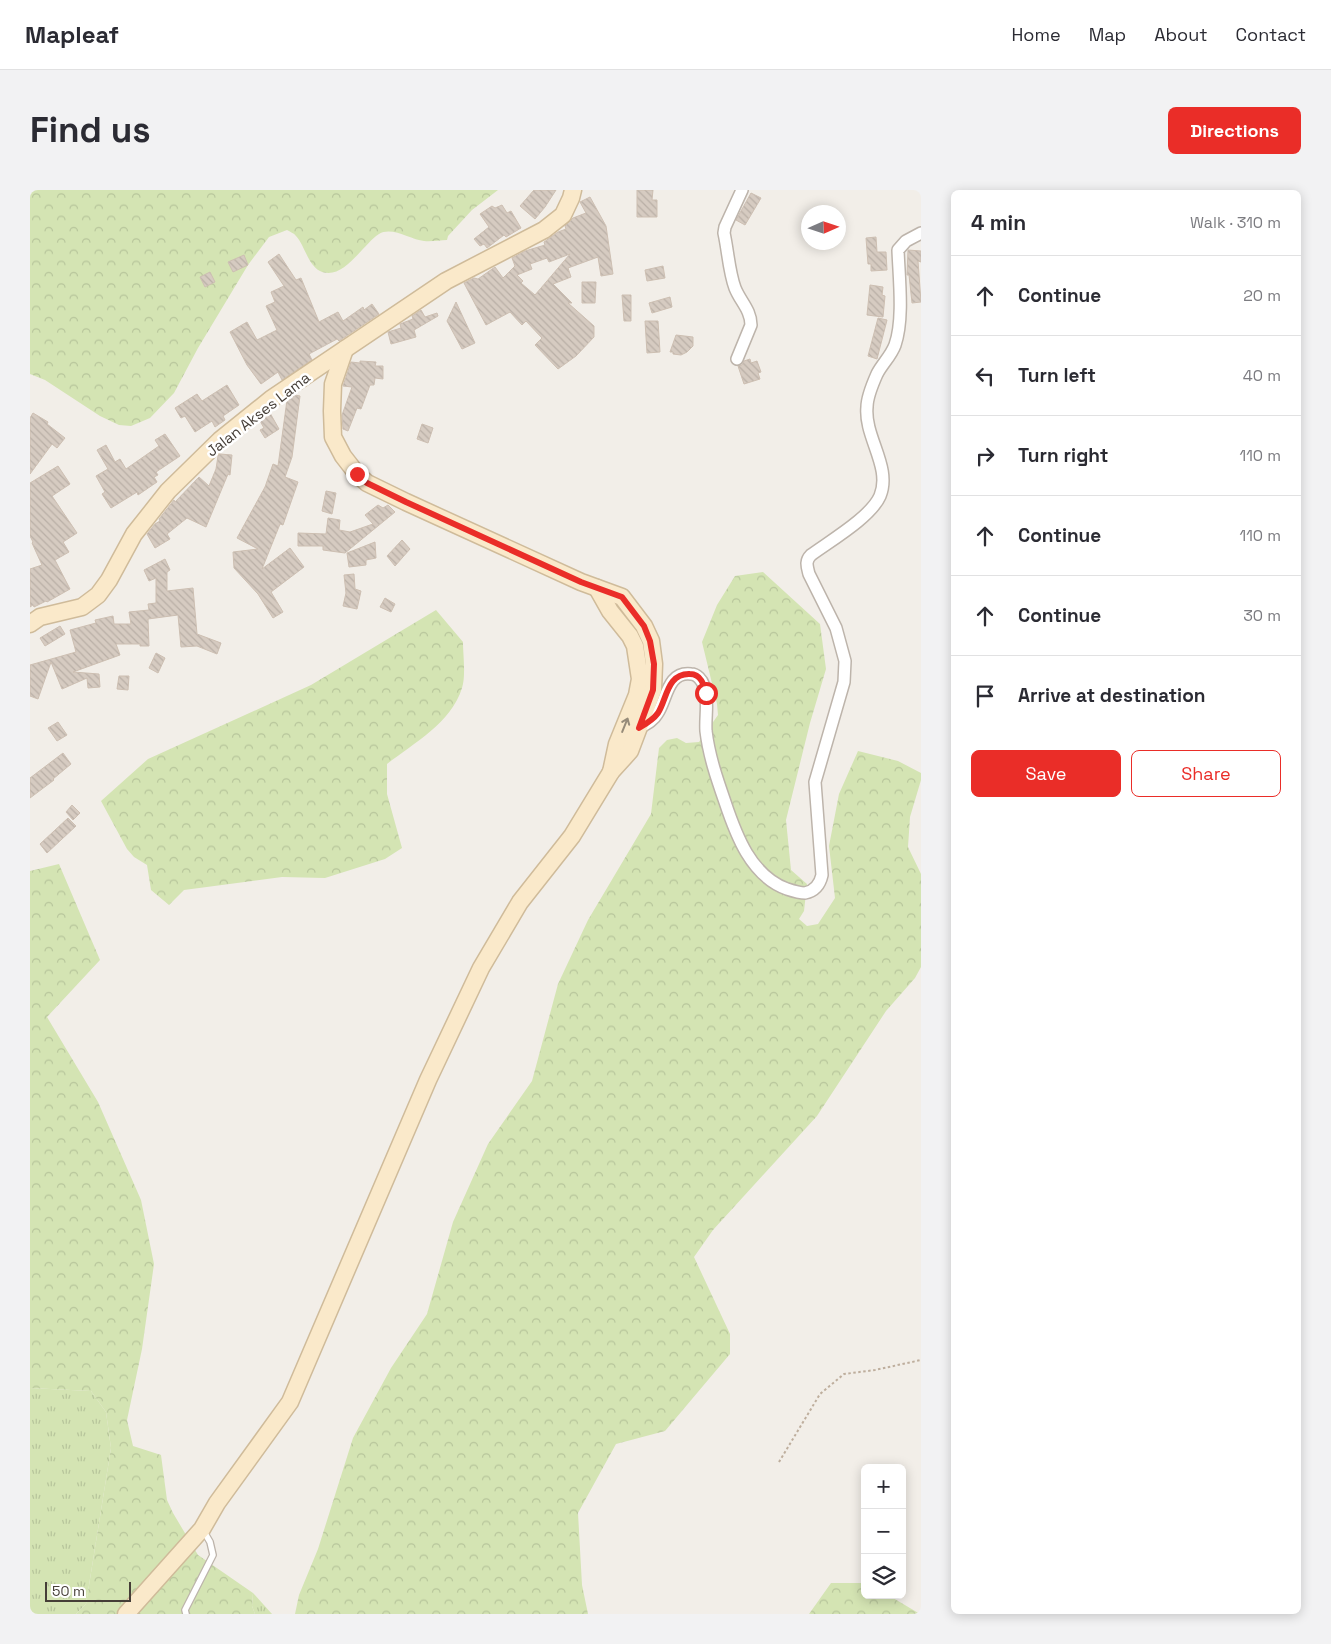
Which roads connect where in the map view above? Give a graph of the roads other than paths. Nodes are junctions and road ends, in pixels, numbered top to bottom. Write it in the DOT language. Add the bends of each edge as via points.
graph roads {
  1 [pos="573,190"];
  2 [pos="742,190"];
  3 [pos="921,234"];
  4 [pos="345,349"];
  5 [pos="737,359"];
  6 [pos="597,588"];
  7 [pos="30,624"];
  8 [pos="639,728"];
  9 [pos="611,772"];
  10 [pos="202,1528"];
  11 [pos="126,1614"];
  12 [pos="186,1614"];
  1 -- 4 [label="main road, Jalan Akses Lama" via="562,215 544,230 446,281"];
  2 -- 5 [label="street" via="724,234 734,284 751,321"];
  3 -- 8 [label="street" via="906,241 898,250 900,325 867,405 871,437 881,469 883,483 880,495 873,508 811,555 806,564 836,628 845,660 844,682 815,782 821,883 806,893 778,886 762,874 747,854 733,825 711,761 706,730 706,693 699,678 681,674 675,679 667,689 659,712"];
  4 -- 6 [label="main road" via="333,384 334,437 357,474 367,483 406,502"];
  4 -- 7 [label="main road, Jalan Akses Lama" via="272,399 220,440 175,485 134,534 98,596 82,607 40,617"];
  6 -- 8 [label="main road" via="622,597 644,626 650,641 654,664 653,690"];
  9 -- 6 [label="main road, one-way" via="617,744 637,695 640,679 635,646"];
  8 -- 9 [label="main road" via="630,751"];
  9 -- 10 [label="main road" via="572,836 520,902 481,968 428,1080 290,1402"];
  10 -- 11 [label="main road"];
  10 -- 12 [label="lane" via="213,1555 185,1610"];
}
